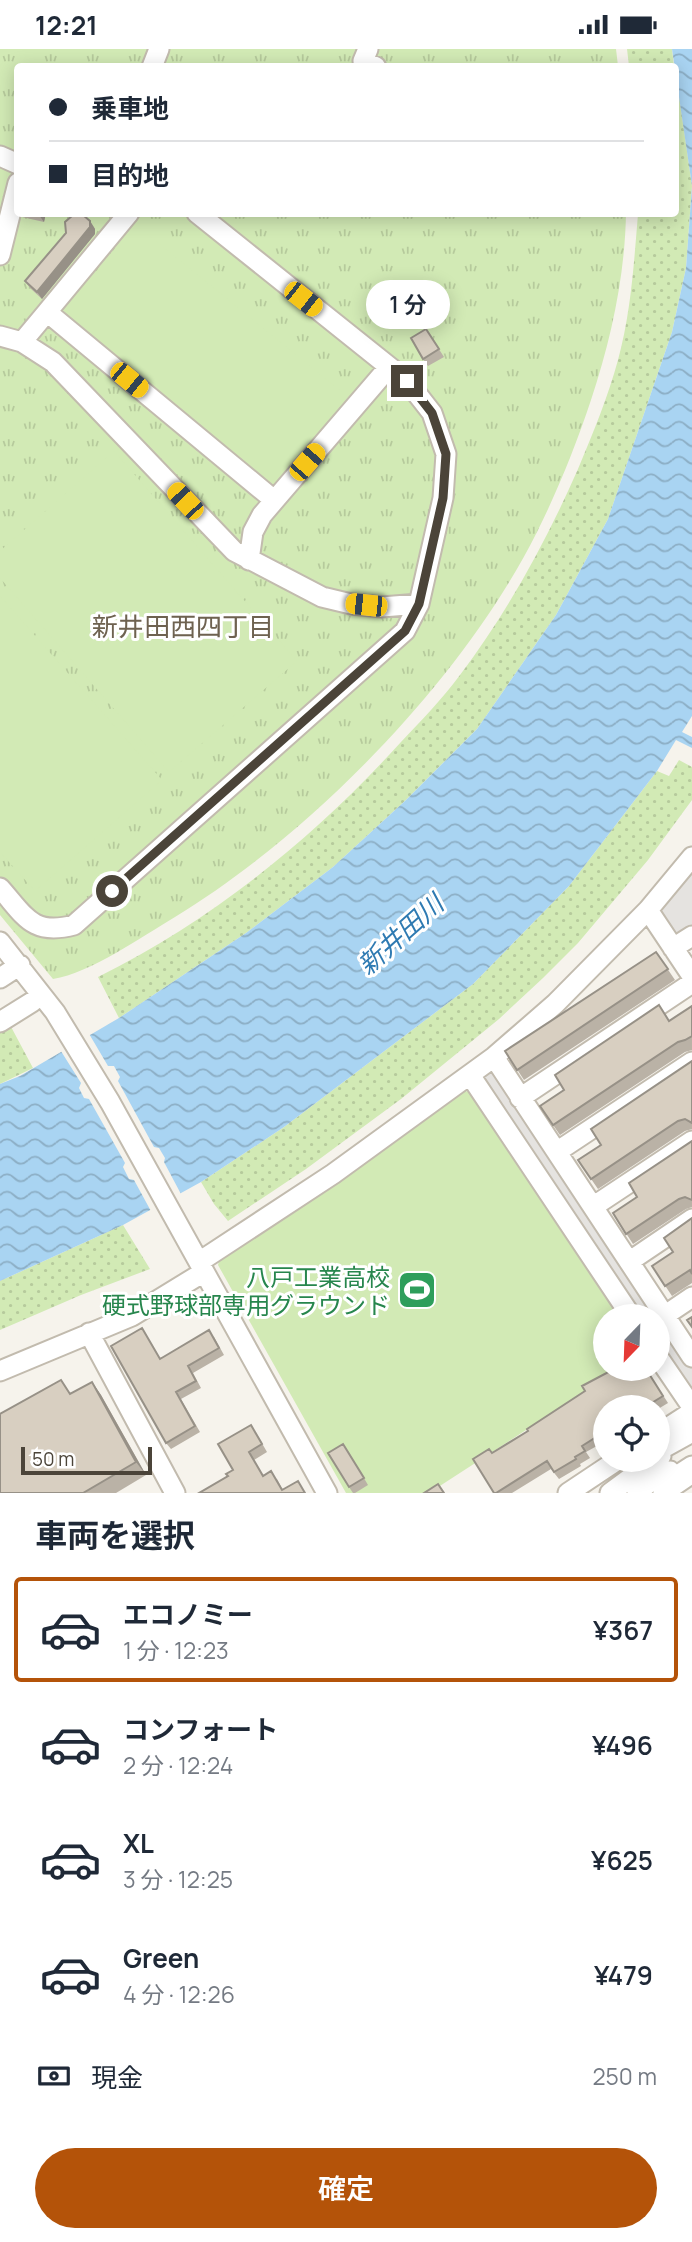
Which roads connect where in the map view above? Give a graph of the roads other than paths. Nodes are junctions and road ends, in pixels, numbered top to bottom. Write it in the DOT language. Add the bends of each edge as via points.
graph roads {
  1 [pos="368,49"];
  2 [pos="367,63"];
  3 [pos="14,199"];
  4 [pos="126,217"];
  5 [pos="202,217"];
  6 [pos="0,255"];
  7 [pos="47,312"];
  8 [pos="0,336"];
  9 [pos="22,342"];
  10 [pos="389,367"];
  11 [pos="274,500"];
  12 [pos="249,559"];
  13 [pos="419,604"];
  14 [pos="692,857"];
  15 [pos="0,888"];
  16 [pos="648,910"];
  17 [pos="692,936"];
  18 [pos="0,942"];
  19 [pos="674,948"];
  20 [pos="20,965"];
  21 [pos="692,976"];
  22 [pos="0,978"];
  23 [pos="692,983"];
  24 [pos="32,1002"];
  25 [pos="0,1022"];
  26 [pos="495,1057"];
  27 [pos="692,1062"];
  28 [pos="470,1075"];
  29 [pos="520,1098"];
  30 [pos="692,1141"];
  31 [pos="558,1151"];
  32 [pos="594,1206"];
  33 [pos="692,1219"];
  34 [pos="630,1261"];
  35 [pos="201,1267"];
  36 [pos="692,1297"];
  37 [pos="623,1304"];
  38 [pos="657,1304"];
  39 [pos="670,1312"];
  40 [pos="670,1325"];
  41 [pos="89,1333"];
  42 [pos="692,1357"];
  43 [pos="0,1371"];
  44 [pos="670,1375"];
  45 [pos="692,1409"];
  46 [pos="670,1425"];
  47 [pos="692,1432"];
  48 [pos="670,1444"];
  49 [pos="692,1466"];
  50 [pos="600,1472"];
  51 [pos="639,1472"];
  52 [pos="692,1473"];
  53 [pos="175,1493"];
  54 [pos="327,1493"];
  55 [pos="568,1493"];
  56 [pos="610,1493"];
  57 [pos="637,1493"];
  58 [pos="663,1493"];
  1 -- 2 [label="street" via="363,61"];
  3 -- 6 [label="street"];
  4 -- 7 [label="street"];
  5 -- 10 [label="street"];
  7 -- 9 [label="street"];
  7 -- 11 [label="street"];
  8 -- 9 [label="street"];
  9 -- 12 [label="street" via="53,362 218,538"];
  10 -- 11 [label="street"];
  10 -- 13 [label="street" via="407,381 432,413 446,454 443,498"];
  11 -- 12 [label="street" via="253,532"];
  12 -- 13 [label="street" via="322,597 382,607"];
  13 -- 15 [label="street" via="405,631 74,925 55,930 33,924"];
  14 -- 16 [label="street"];
  16 -- 19 [label="street"];
  16 -- 26 [label="street"];
  17 -- 19 [label="street"];
  18 -- 20 [label="street"];
  19 -- 21 [label="street"];
  20 -- 22 [label="street"];
  20 -- 35 [label="street" via="110,1102"];
  23 -- 29 [label="street"];
  24 -- 25 [label="street"];
  26 -- 28 [label="street"];
  26 -- 29 [label="street"];
  27 -- 31 [label="street"];
  28 -- 35 [label="street"];
  28 -- 37 [label="street"];
  29 -- 31 [label="street"];
  30 -- 32 [label="street"];
  31 -- 32 [label="street"];
  32 -- 34 [label="street"];
  33 -- 34 [label="street"];
  34 -- 38 [label="street"];
  35 -- 41 [label="street" via="132,1316"];
  35 -- 54 [label="street"];
  36 -- 39 [label="street"];
  40 -- 42 [label="street"];
  41 -- 43 [label="street"];
  41 -- 53 [label="street"];
  44 -- 45 [label="street"];
  45 -- 46 [label="street"];
  47 -- 48 [label="street"];
  49 -- 57 [label="street" via="675,1477 670,1471 659,1474"];
  50 -- 55 [label="street"];
  51 -- 56 [label="street"];
  52 -- 58 [label="street"];
}
